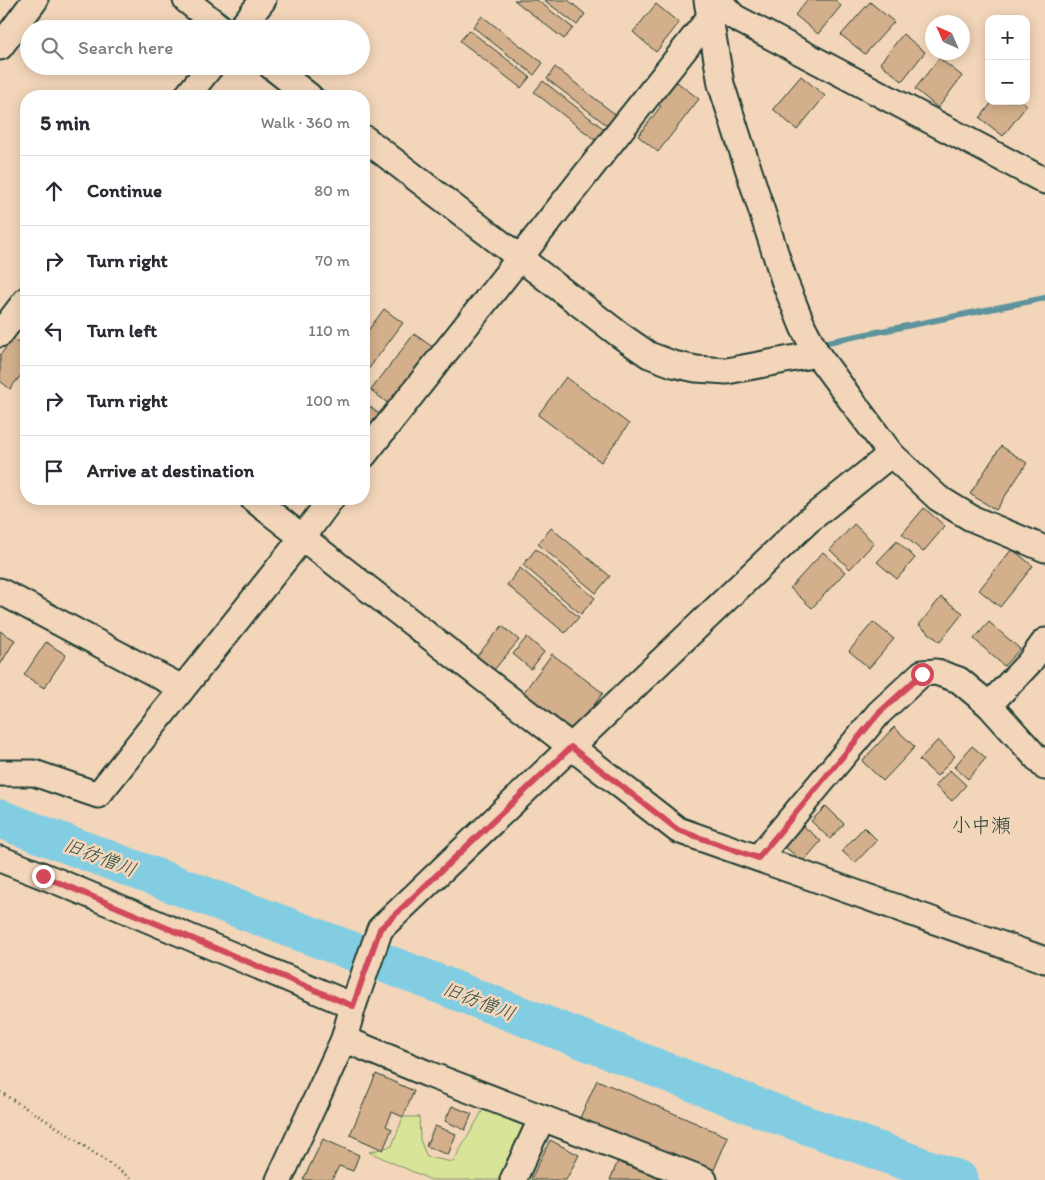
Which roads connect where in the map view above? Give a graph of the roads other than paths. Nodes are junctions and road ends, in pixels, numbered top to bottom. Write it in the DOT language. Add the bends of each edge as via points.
graph roads {
  1 [pos="35,0"];
  2 [pos="186,0"];
  3 [pos="263,0"];
  4 [pos="712,6"];
  5 [pos="211,20"];
  6 [pos="247,20"];
  7 [pos="3,37"];
  8 [pos="204,75"];
  9 [pos="283,75"];
  10 [pos="192,90"];
  11 [pos="302,90"];
  12 [pos="370,143"];
  13 [pos="1043,176"];
  14 [pos="520,258"];
  15 [pos="817,354"];
  16 [pos="370,447"];
  17 [pos="891,454"];
  18 [pos="261,505"];
  19 [pos="327,505"];
  20 [pos="303,537"];
  21 [pos="1045,548"];
  22 [pos="0,590"];
  23 [pos="1045,641"];
  24 [pos="182,688"];
  25 [pos="990,705"];
  26 [pos="571,747"];
  27 [pos="1045,767"];
  28 [pos="0,774"];
  29 [pos="758,858"];
  30 [pos="0,859"];
  31 [pos="1045,960"];
  32 [pos="353,1006"];
  33 [pos="344,1039"];
  34 [pos="542,1118"];
  35 [pos="279,1180"];
  36 [pos="513,1180"];
  37 [pos="704,1180"];
  1 -- 7 [label="street"];
  2 -- 5 [label="street"];
  3 -- 6 [label="street"];
  4 -- 13 [label="street"];
  4 -- 14 [label="street"];
  4 -- 15 [label="street" via="721,84 784,280"];
  8 -- 10 [label="street"];
  9 -- 11 [label="street"];
  12 -- 14 [label="street"];
  14 -- 15 [label="street" via="620,335 649,355 673,364 727,371"];
  14 -- 16 [label="street"];
  15 -- 17 [label="street"];
  17 -- 21 [label="street" via="938,498 971,518"];
  17 -- 26 [label="street" via="808,521"];
  18 -- 20 [label="street"];
  19 -- 20 [label="street"];
  20 -- 24 [label="street"];
  20 -- 26 [label="street"];
  22 -- 24 [label="street"];
  23 -- 25 [label="street" via="1030,663"];
  24 -- 28 [label="street" via="98,795 34,773"];
  25 -- 27 [label="street"];
  25 -- 29 [label="street" via="958,680 936,672 922,674 879,713"];
  26 -- 29 [label="street" via="678,830"];
  26 -- 32 [label="street" via="380,929"];
  29 -- 31 [label="street"];
  30 -- 32 [label="street"];
  32 -- 33 [label="street"];
  33 -- 34 [label="street"];
  33 -- 35 [label="street"];
  34 -- 36 [label="street"];
  34 -- 37 [label="street"];
}
